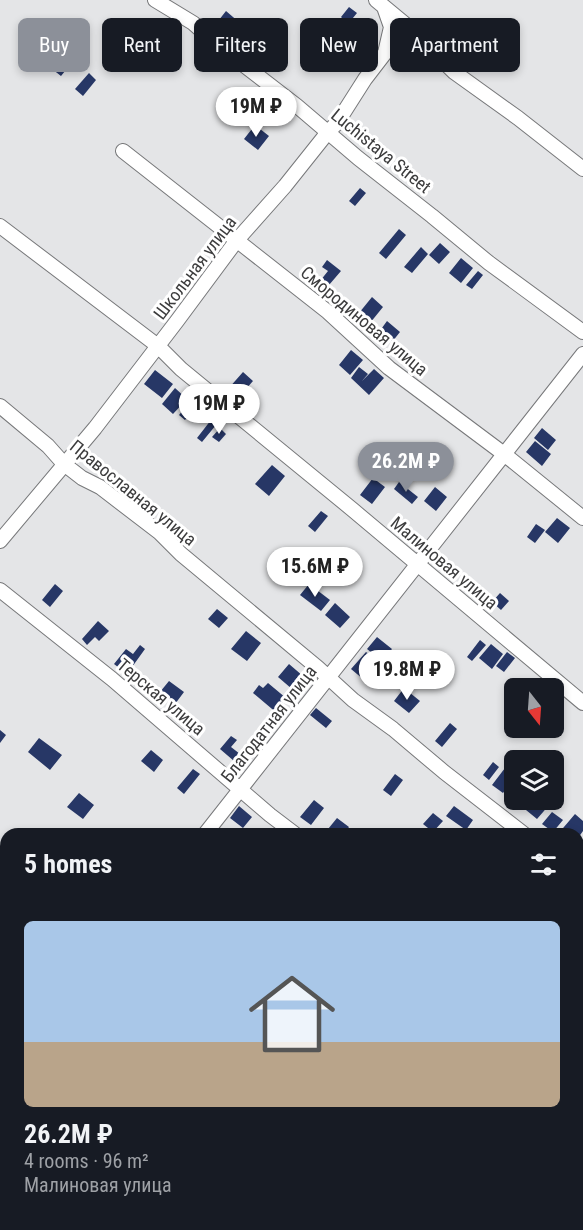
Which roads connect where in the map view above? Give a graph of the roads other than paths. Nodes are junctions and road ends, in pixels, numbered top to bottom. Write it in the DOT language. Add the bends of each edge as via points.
graph roads {
  1 [pos="155,0"];
  2 [pos="380,3"];
  3 [pos="328,132"];
  4 [pos="123,151"];
  5 [pos="583,169"];
  6 [pos="0,226"];
  7 [pos="237,240"];
  8 [pos="583,332"];
  9 [pos="158,346"];
  10 [pos="583,354"];
  11 [pos="0,406"];
  12 [pos="504,454"];
  13 [pos="64,464"];
  14 [pos="583,518"];
  15 [pos="0,541"];
  16 [pos="417,564"];
  17 [pos="0,590"];
  18 [pos="329,677"];
  19 [pos="583,703"];
  20 [pos="241,789"];
  21 [pos="210,828"];
  22 [pos="287,828"];
  23 [pos="516,828"];
  1 -- 3 [label="street, Luchistaya Street" via="193,24"];
  2 -- 3 [label="street, Школьная улица" via="392,27 385,53"];
  2 -- 5 [label="street" via="454,72"];
  3 -- 7 [label="street, Школьная улица"];
  3 -- 8 [label="street, Luchistaya Street" via="489,263"];
  4 -- 7 [label="street, Смородиновая улица"];
  6 -- 9 [label="street, Малиновая улица"];
  7 -- 9 [label="street, Школьная улица"];
  7 -- 12 [label="street, Смородиновая улица" via="328,312 389,368"];
  9 -- 13 [label="street, Школьная улица"];
  9 -- 16 [label="street, Малиновая улица"];
  10 -- 12 [label="street, Благодатная улица"];
  11 -- 13 [label="street, Православная улица"];
  12 -- 14 [label="street, Смородиновая улица"];
  12 -- 16 [label="street, Благодатная улица"];
  13 -- 15 [label="street, Школьная улица"];
  13 -- 18 [label="street, Православная улица" via="160,533"];
  16 -- 18 [label="street, Благодатная улица"];
  16 -- 19 [label="street, Малиновая улица"];
  17 -- 20 [label="street, Терская улица"];
  18 -- 20 [label="street, Благодатная улица"];
  18 -- 23 [label="street, Православная улица"];
  20 -- 21 [label="street, Благодатная улица"];
  20 -- 22 [label="street, Терская улица"];
}
